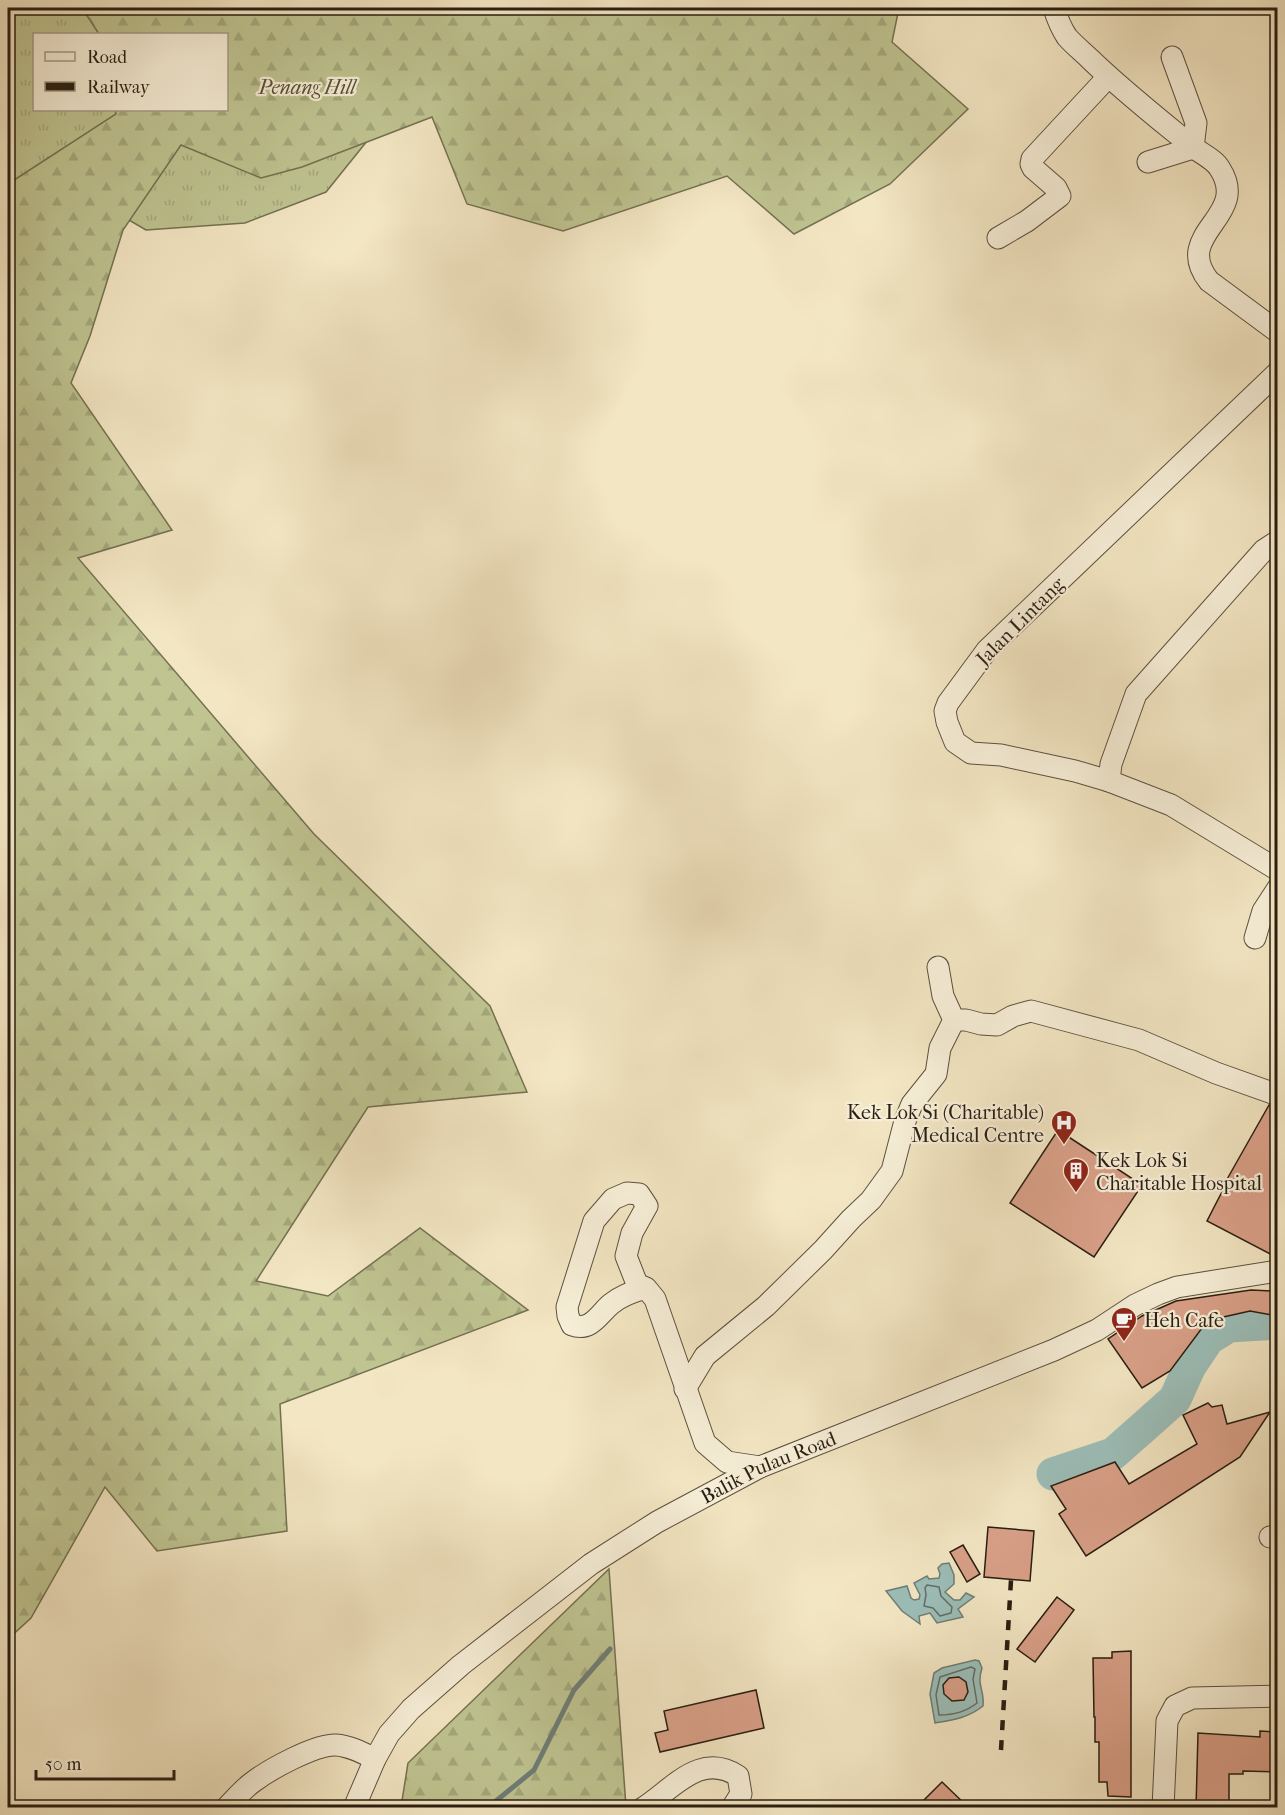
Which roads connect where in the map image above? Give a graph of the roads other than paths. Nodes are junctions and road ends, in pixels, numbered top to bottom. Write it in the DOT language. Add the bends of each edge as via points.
graph roads {
  1 [pos="1054,8"];
  2 [pos="1172,57"];
  3 [pos="1108,77"];
  4 [pos="1193,148"];
  5 [pos="1148,162"];
  6 [pos="998,238"];
  7 [pos="1278,332"];
  8 [pos="1278,372"];
  9 [pos="1278,541"];
  10 [pos="1110,781"];
  11 [pos="1278,870"];
  12 [pos="1278,888"];
  13 [pos="1256,938"];
  14 [pos="938,966"];
  15 [pos="954,1020"];
  16 [pos="1278,1095"];
  17 [pos="1278,1271"];
  18 [pos="646,1288"];
  19 [pos="685,1389"];
  20 [pos="760,1467"];
  21 [pos="1278,1696"];
  22 [pos="375,1759"];
  23 [pos="226,1808"];
  24 [pos="354,1808"];
  25 [pos="643,1808"];
  26 [pos="732,1808"];
  27 [pos="1162,1808"];
  1 -- 3 [label="street" via="1068,37"];
  2 -- 4 [label="street" via="1196,123"];
  3 -- 4 [label="street"];
  3 -- 6 [label="street" via="1032,159 1033,168 1060,196"];
  4 -- 5 [label="street"];
  4 -- 7 [label="street" via="1219,166 1228,195 1201,241 1202,271"];
  8 -- 10 [label="street, Jalan Lintang" via="987,650 948,703 945,711 955,742 971,753 1001,755"];
  9 -- 10 [label="street" via="1264,550 1136,694 1111,764"];
  10 -- 11 [label="street, Jalan Lintang" via="1171,805"];
  12 -- 13 [label="street" via="1263,911"];
  14 -- 15 [label="street" via="943,996"];
  15 -- 16 [label="street" via="997,1025 1031,1011 1139,1040"];
  15 -- 19 [label="street" via="939,1048 936,1074 912,1104 905,1121 892,1171 871,1200 766,1306 705,1356"];
  17 -- 20 [label="street, Balik Pulau Road" via="1177,1287 1158,1294 1097,1330 1034,1359"];
  18 -- 18 [label="street" via="637,1284 626,1256 632,1233 647,1206 639,1194 627,1193 613,1199 594,1221 567,1307 568,1316 573,1325 586,1327 612,1303"];
  18 -- 19 [label="street" via="655,1299"];
  19 -- 20 [label="street" via="705,1443 727,1462"];
  20 -- 22 [label="street, Balik Pulau Road" via="657,1522 591,1564 411,1709 389,1734"];
  21 -- 27 [label="street" via="1192,1698 1175,1706 1167,1721"];
  22 -- 23 [label="street" via="347,1746 320,1747 253,1782"];
  22 -- 24 [label="street, Balik Pulau Road"];
  25 -- 26 [label="street" via="688,1774 703,1768 729,1770 738,1776 741,1794"];
}
